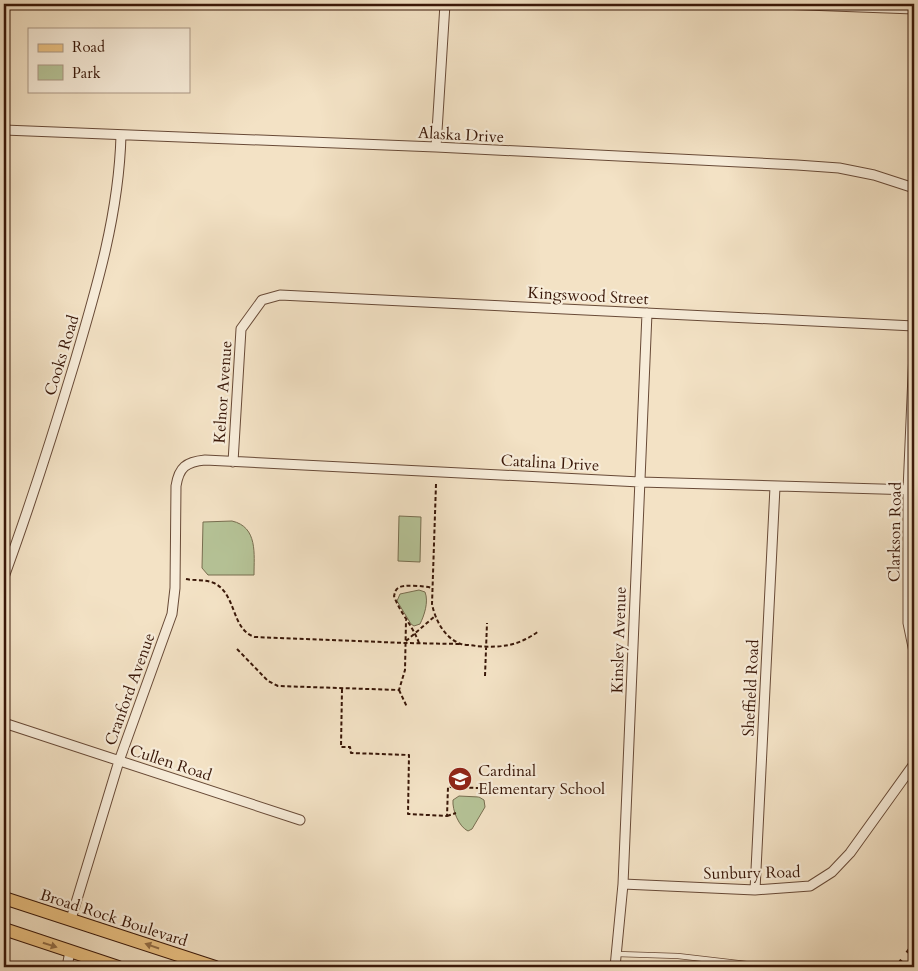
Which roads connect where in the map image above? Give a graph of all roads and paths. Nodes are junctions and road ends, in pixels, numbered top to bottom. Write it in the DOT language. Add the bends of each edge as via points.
graph roads {
  1 [pos="445,4"];
  2 [pos="779,4"];
  3 [pos="914,9"];
  4 [pos="4,130"];
  5 [pos="121,135"];
  6 [pos="436,147"];
  7 [pos="914,188"];
  8 [pos="262,300"];
  9 [pos="647,313"];
  10 [pos="914,326"];
  11 [pos="914,352"];
  12 [pos="233,462"];
  13 [pos="184,465"];
  14 [pos="640,482"];
  15 [pos="436,484"];
  16 [pos="775,487"];
  17 [pos="911,490"];
  18 [pos="6,562"];
  19 [pos="4,577"];
  20 [pos="186,579"];
  21 [pos="432,588"];
  22 [pos="435,616"];
  23 [pos="406,620"];
  24 [pos="487,623"];
  25 [pos="539,631"];
  26 [pos="416,633"];
  27 [pos="406,642"];
  28 [pos="420,644"];
  29 [pos="460,644"];
  30 [pos="486,647"];
  31 [pos="237,649"];
  32 [pos="914,652"];
  33 [pos="485,676"];
  34 [pos="342,689"];
  35 [pos="399,690"];
  36 [pos="406,707"];
  37 [pos="4,723"];
  38 [pos="119,761"];
  39 [pos="914,764"];
  40 [pos="538,790"];
  41 [pos="456,813"];
  42 [pos="447,816"];
  43 [pos="300,820"];
  44 [pos="623,884"];
  45 [pos="755,890"];
  46 [pos="4,898"];
  47 [pos="71,919"];
  48 [pos="4,929"];
  49 [pos="70,951"];
  50 [pos="616,954"];
  51 [pos="67,967"];
  52 [pos="118,967"];
  53 [pos="215,967"];
  54 [pos="615,967"];
  55 [pos="772,967"];
  1 -- 6 [label="street"];
  2 -- 3 [label="street"];
  4 -- 5 [label="street, Alaska Drive"];
  5 -- 6 [label="street, Alaska Drive"];
  5 -- 18 [label="street, Cooks Road" via="114,208 99,279 58,420"];
  6 -- 7 [label="street, Alaska Drive" via="838,168"];
  8 -- 9 [label="street, Kingswood Street" via="280,295"];
  8 -- 12 [label="street, Kelnor Avenue" via="241,329"];
  9 -- 10 [label="street, Kingswood Street"];
  9 -- 14 [label="street, Kinsley Avenue"];
  11 -- 17 [label="street, Clarkson Road"];
  12 -- 13 [label="street, Catalina Drive" via="204,460"];
  12 -- 14 [label="street, Catalina Drive"];
  13 -- 38 [label="street, Cranford Avenue" via="176,486 173,607"];
  14 -- 16 [label="street, Catalina Drive"];
  14 -- 44 [label="street, Kinsley Avenue"];
  15 -- 21 [label="path"];
  16 -- 17 [label="street, Catalina Drive"];
  16 -- 45 [label="street, Sheffield Road"];
  17 -- 32 [label="street, Clarkson Road" via="908,623"];
  18 -- 19 [label="street, Cooks Road"];
  20 -- 27 [label="path" via="209,581 219,586 230,600 241,628 255,637"];
  21 -- 22 [label="path"];
  21 -- 23 [label="path" via="399,587 396,590 396,603"];
  22 -- 26 [label="path"];
  22 -- 29 [label="path"];
  23 -- 26 [label="path"];
  23 -- 27 [label="path"];
  24 -- 30 [label="path"];
  25 -- 30 [label="path" via="514,645"];
  26 -- 27 [label="path"];
  26 -- 28 [label="path"];
  27 -- 28 [label="path"];
  27 -- 35 [label="path" via="405,670"];
  28 -- 29 [label="path"];
  29 -- 30 [label="path"];
  30 -- 33 [label="path"];
  31 -- 34 [label="path" via="275,685"];
  34 -- 35 [label="path"];
  34 -- 42 [label="path" via="341,747 350,747 351,753 409,755 408,814"];
  35 -- 36 [label="path"];
  37 -- 38 [label="street, Cullen Road"];
  38 -- 43 [label="street, Cullen Road"];
  38 -- 47 [label="street, Cranford Avenue"];
  39 -- 45 [label="street, Sunbury Road" via="850,854 832,872 810,886"];
  40 -- 42 [label="path" via="448,788"];
  41 -- 42 [label="path"];
  44 -- 45 [label="street, Sunbury Road"];
  44 -- 50 [label="street, Kinsley Avenue"];
  46 -- 47 [label="main road, Broad Rock Boulevard"];
  53 -- 47 [label="main road, Broad Rock Boulevard, one-way"];
  48 -- 49 [label="main road, one-way"];
  49 -- 51 [label="street"];
  49 -- 52 [label="main road"];
  50 -- 54 [label="street, Kinsley Avenue"];
  50 -- 55 [label="lane" via="678,956"];
}
